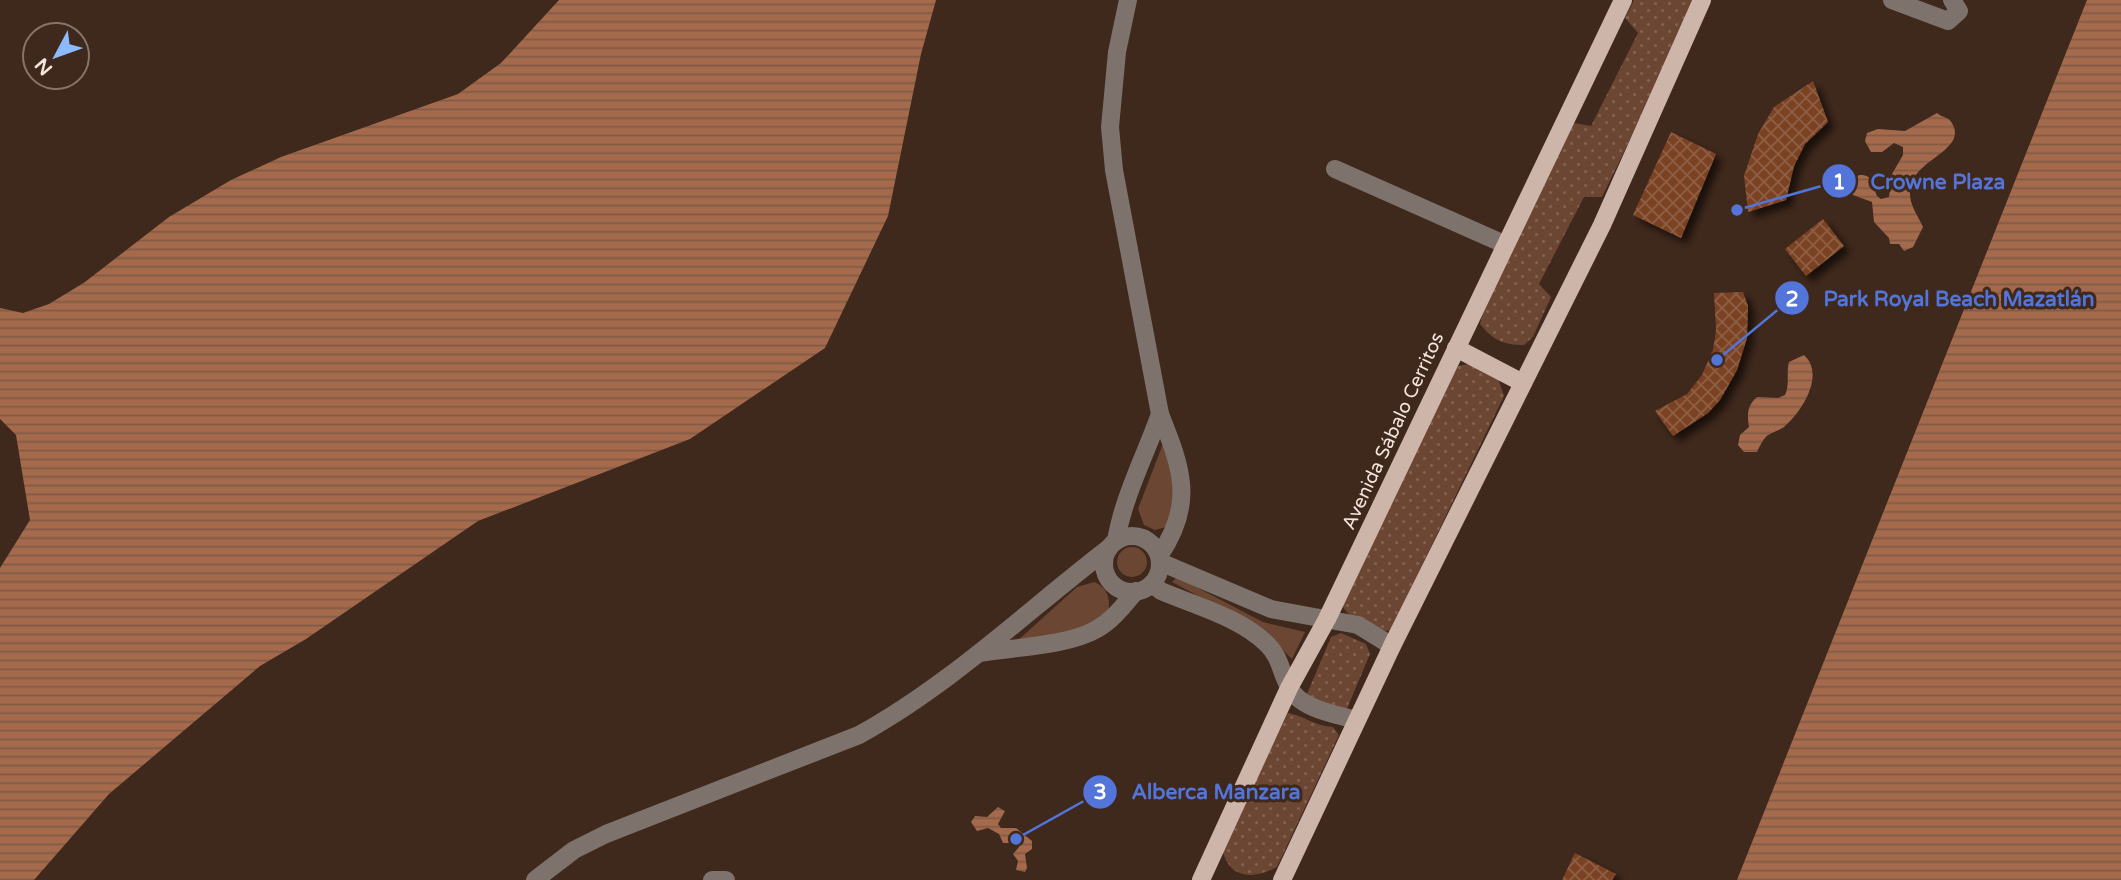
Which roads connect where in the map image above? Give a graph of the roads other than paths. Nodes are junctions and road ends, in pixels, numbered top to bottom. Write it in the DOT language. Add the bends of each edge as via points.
graph roads {
  1 [pos="1128,0"];
  2 [pos="1623,0"];
  3 [pos="1702,0"];
  4 [pos="1892,0"];
  5 [pos="1952,0"];
  6 [pos="1335,169"];
  7 [pos="1504,244"];
  8 [pos="1456,348"];
  9 [pos="1523,383"];
  10 [pos="1160,414"];
  11 [pos="1112,545"];
  12 [pos="1160,559"];
  13 [pos="1144,588"];
  14 [pos="1327,619"];
  15 [pos="1392,646"];
  16 [pos="980,653"];
  17 [pos="1289,688"];
  18 [pos="1356,720"];
  19 [pos="1203,879"];
  20 [pos="535,880"];
  21 [pos="712,880"];
  22 [pos="726,880"];
  23 [pos="1282,880"];
  1 -- 10 [label="street" via="1117,52 1110,127"];
  2 -- 7 [label="main road, Avenida Sábalo Cerritos"];
  3 -- 9 [label="main road" via="1602,225"];
  4 -- 5 [label="street" via="1948,21 1959,11"];
  6 -- 7 [label="street"];
  7 -- 8 [label="main road, Avenida Sábalo Cerritos"];
  8 -- 9 [label="main road"];
  8 -- 14 [label="main road, Avenida Sábalo Cerritos"];
  9 -- 15 [label="main road"];
  10 -- 11 [label="street"];
  10 -- 12 [label="street" via="1174,450 1183,500 1178,526"];
  11 -- 12 [label="street" via="1133,536 1142,538"];
  11 -- 13 [label="street" via="1104,565 1111,582 1118,588"];
  11 -- 16 [label="street"];
  12 -- 13 [label="street"];
  12 -- 14 [label="street" via="1271,609"];
  13 -- 16 [label="street" via="1095,630 1074,638"];
  13 -- 17 [label="street" via="1234,622 1259,638 1281,660"];
  14 -- 15 [label="street" via="1358,625"];
  14 -- 17 [label="main road, Avenida Sábalo Cerritos"];
  15 -- 18 [label="main road"];
  16 -- 20 [label="street" via="859,735 606,834 574,850"];
  17 -- 18 [label="street" via="1319,709"];
  17 -- 19 [label="main road, Avenida Sábalo Cerritos"];
  18 -- 23 [label="main road"];
  21 -- 22 [label="street"];
}
